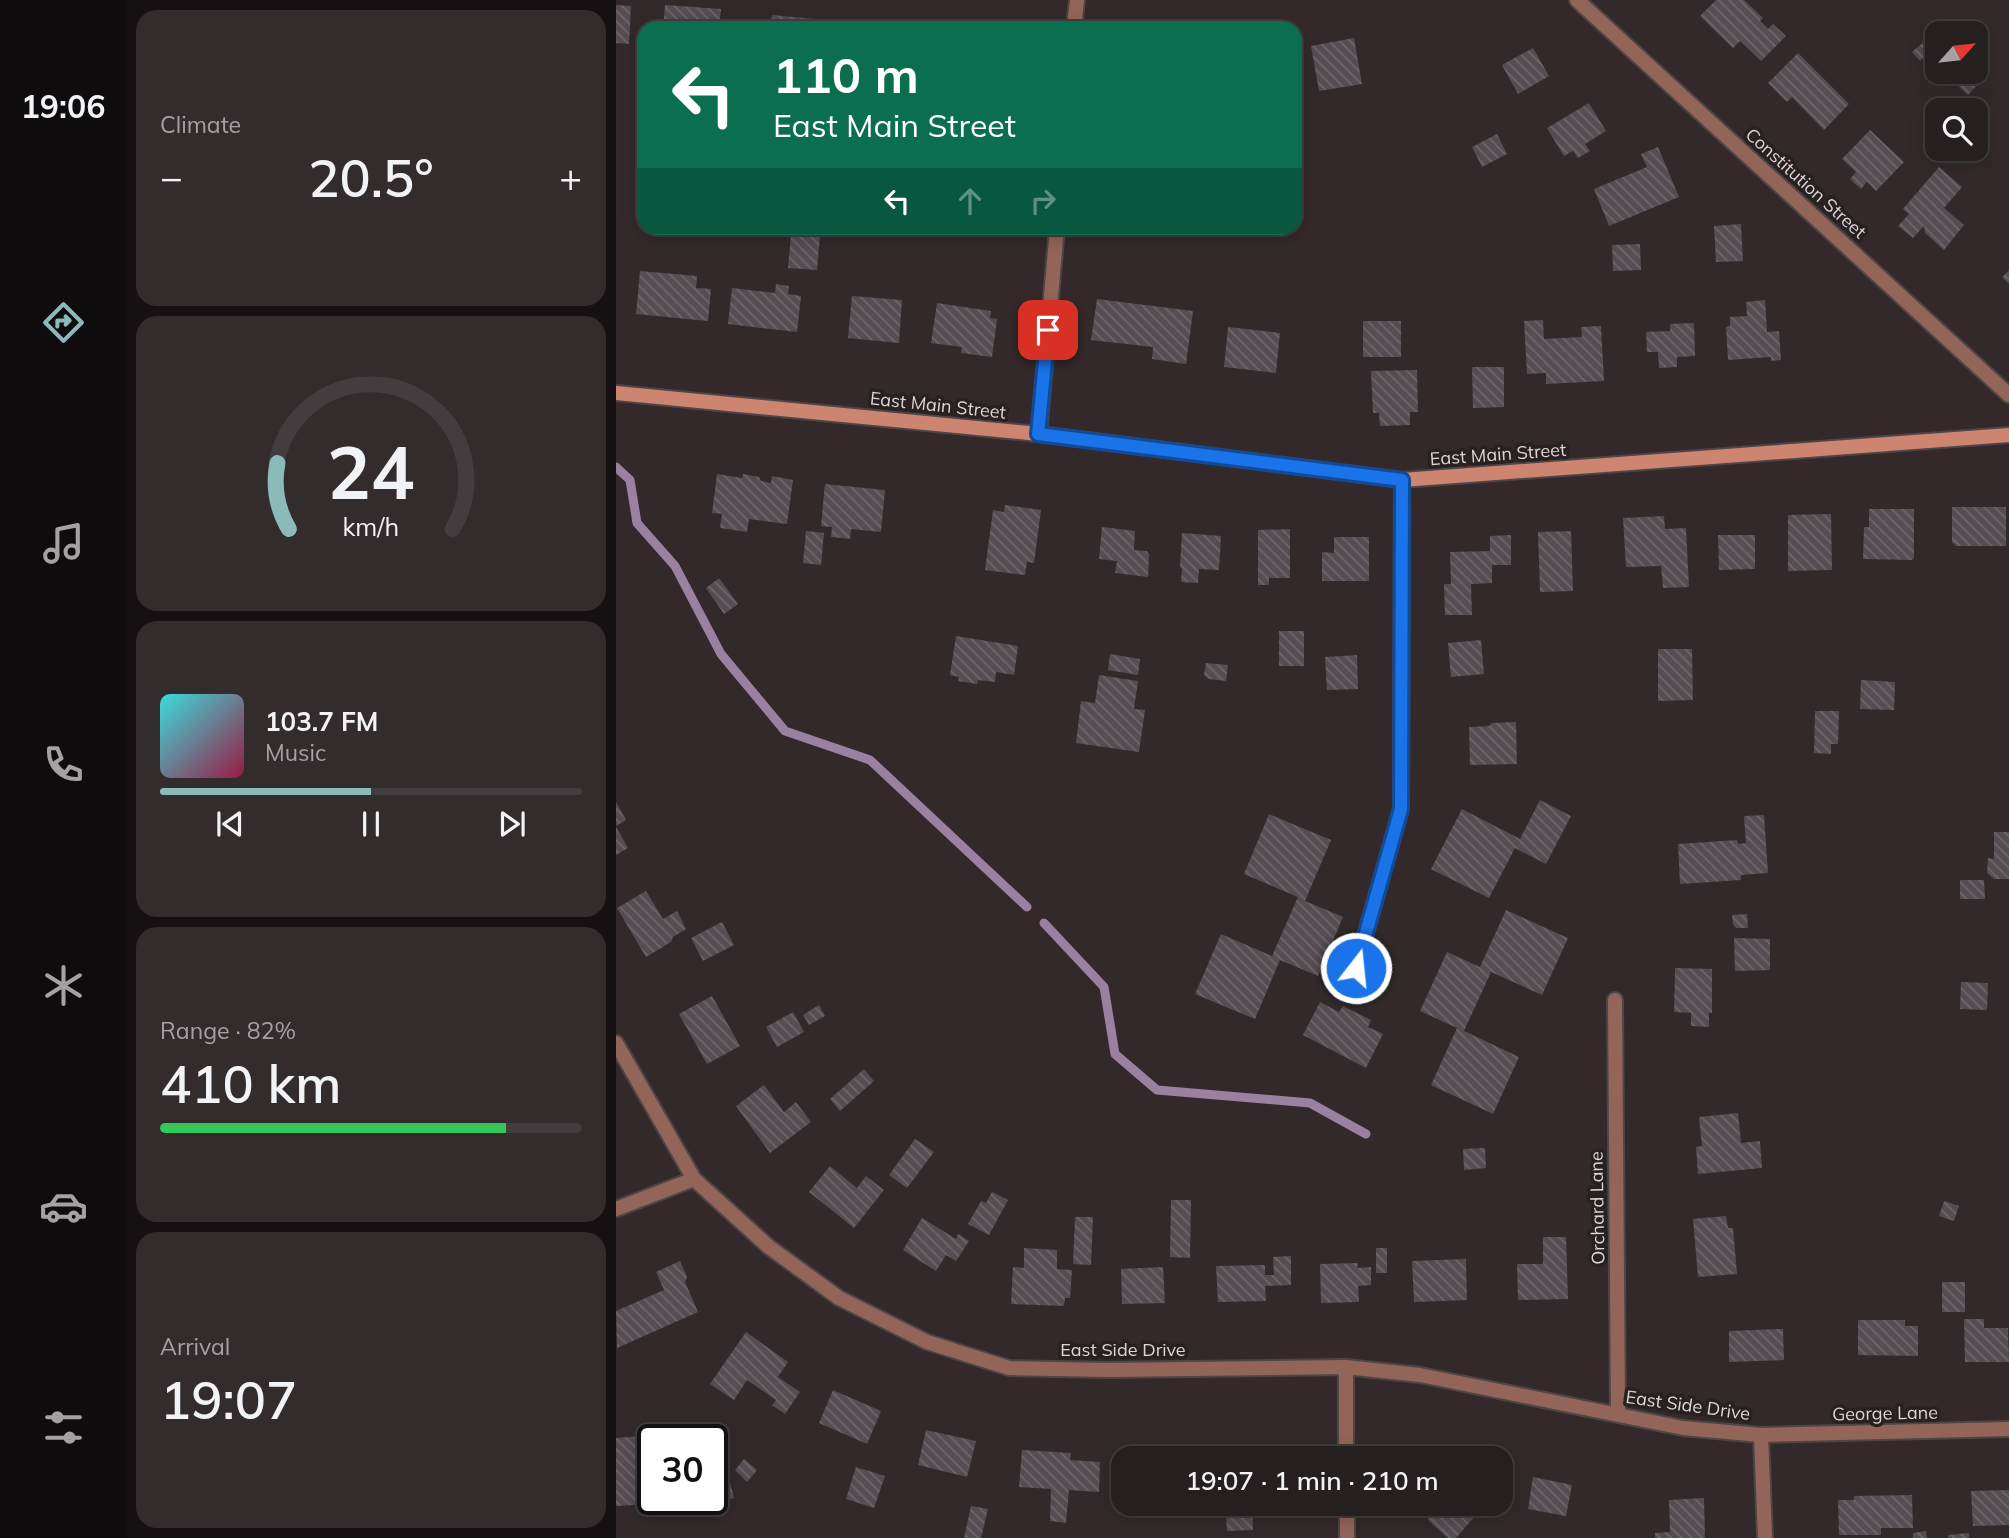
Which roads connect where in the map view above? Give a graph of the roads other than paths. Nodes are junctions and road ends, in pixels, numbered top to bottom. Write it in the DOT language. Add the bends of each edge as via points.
graph roads {
  1 [pos="1077,0"];
  2 [pos="1577,0"];
  3 [pos="1075,21"];
  4 [pos="1056,235"];
  5 [pos="616,393"];
  6 [pos="2009,395"];
  7 [pos="1038,434"];
  8 [pos="2009,435"];
  9 [pos="1402,480"];
  10 [pos="1356,968"];
  11 [pos="1615,1000"];
  12 [pos="616,1043"];
  13 [pos="694,1179"];
  14 [pos="616,1209"];
  15 [pos="1346,1367"];
  16 [pos="1618,1415"];
  17 [pos="2009,1429"];
  18 [pos="1761,1435"];
  19 [pos="1346,1446"];
  20 [pos="1347,1516"];
  21 [pos="1347,1538"];
  22 [pos="1765,1538"];
  1 -- 3 [label="street"];
  2 -- 6 [label="street, Constitution Street"];
  4 -- 7 [label="street"];
  5 -- 7 [label="main road, East Main Street"];
  7 -- 9 [label="main road, East Main Street"];
  8 -- 9 [label="main road, East Main Street"];
  9 -- 10 [label="street" via="1401,809"];
  11 -- 16 [label="street, Orchard Lane"];
  12 -- 13 [label="street, East Side Drive"];
  13 -- 14 [label="street"];
  13 -- 15 [label="street, East Side Drive" via="769,1247 839,1298 927,1342 1009,1368"];
  15 -- 16 [label="street, East Side Drive" via="1420,1375"];
  15 -- 19 [label="street"];
  16 -- 18 [label="street, East Side Drive" via="1684,1428"];
  17 -- 18 [label="street, George Lane"];
  18 -- 22 [label="street"];
  20 -- 21 [label="street"];
}
